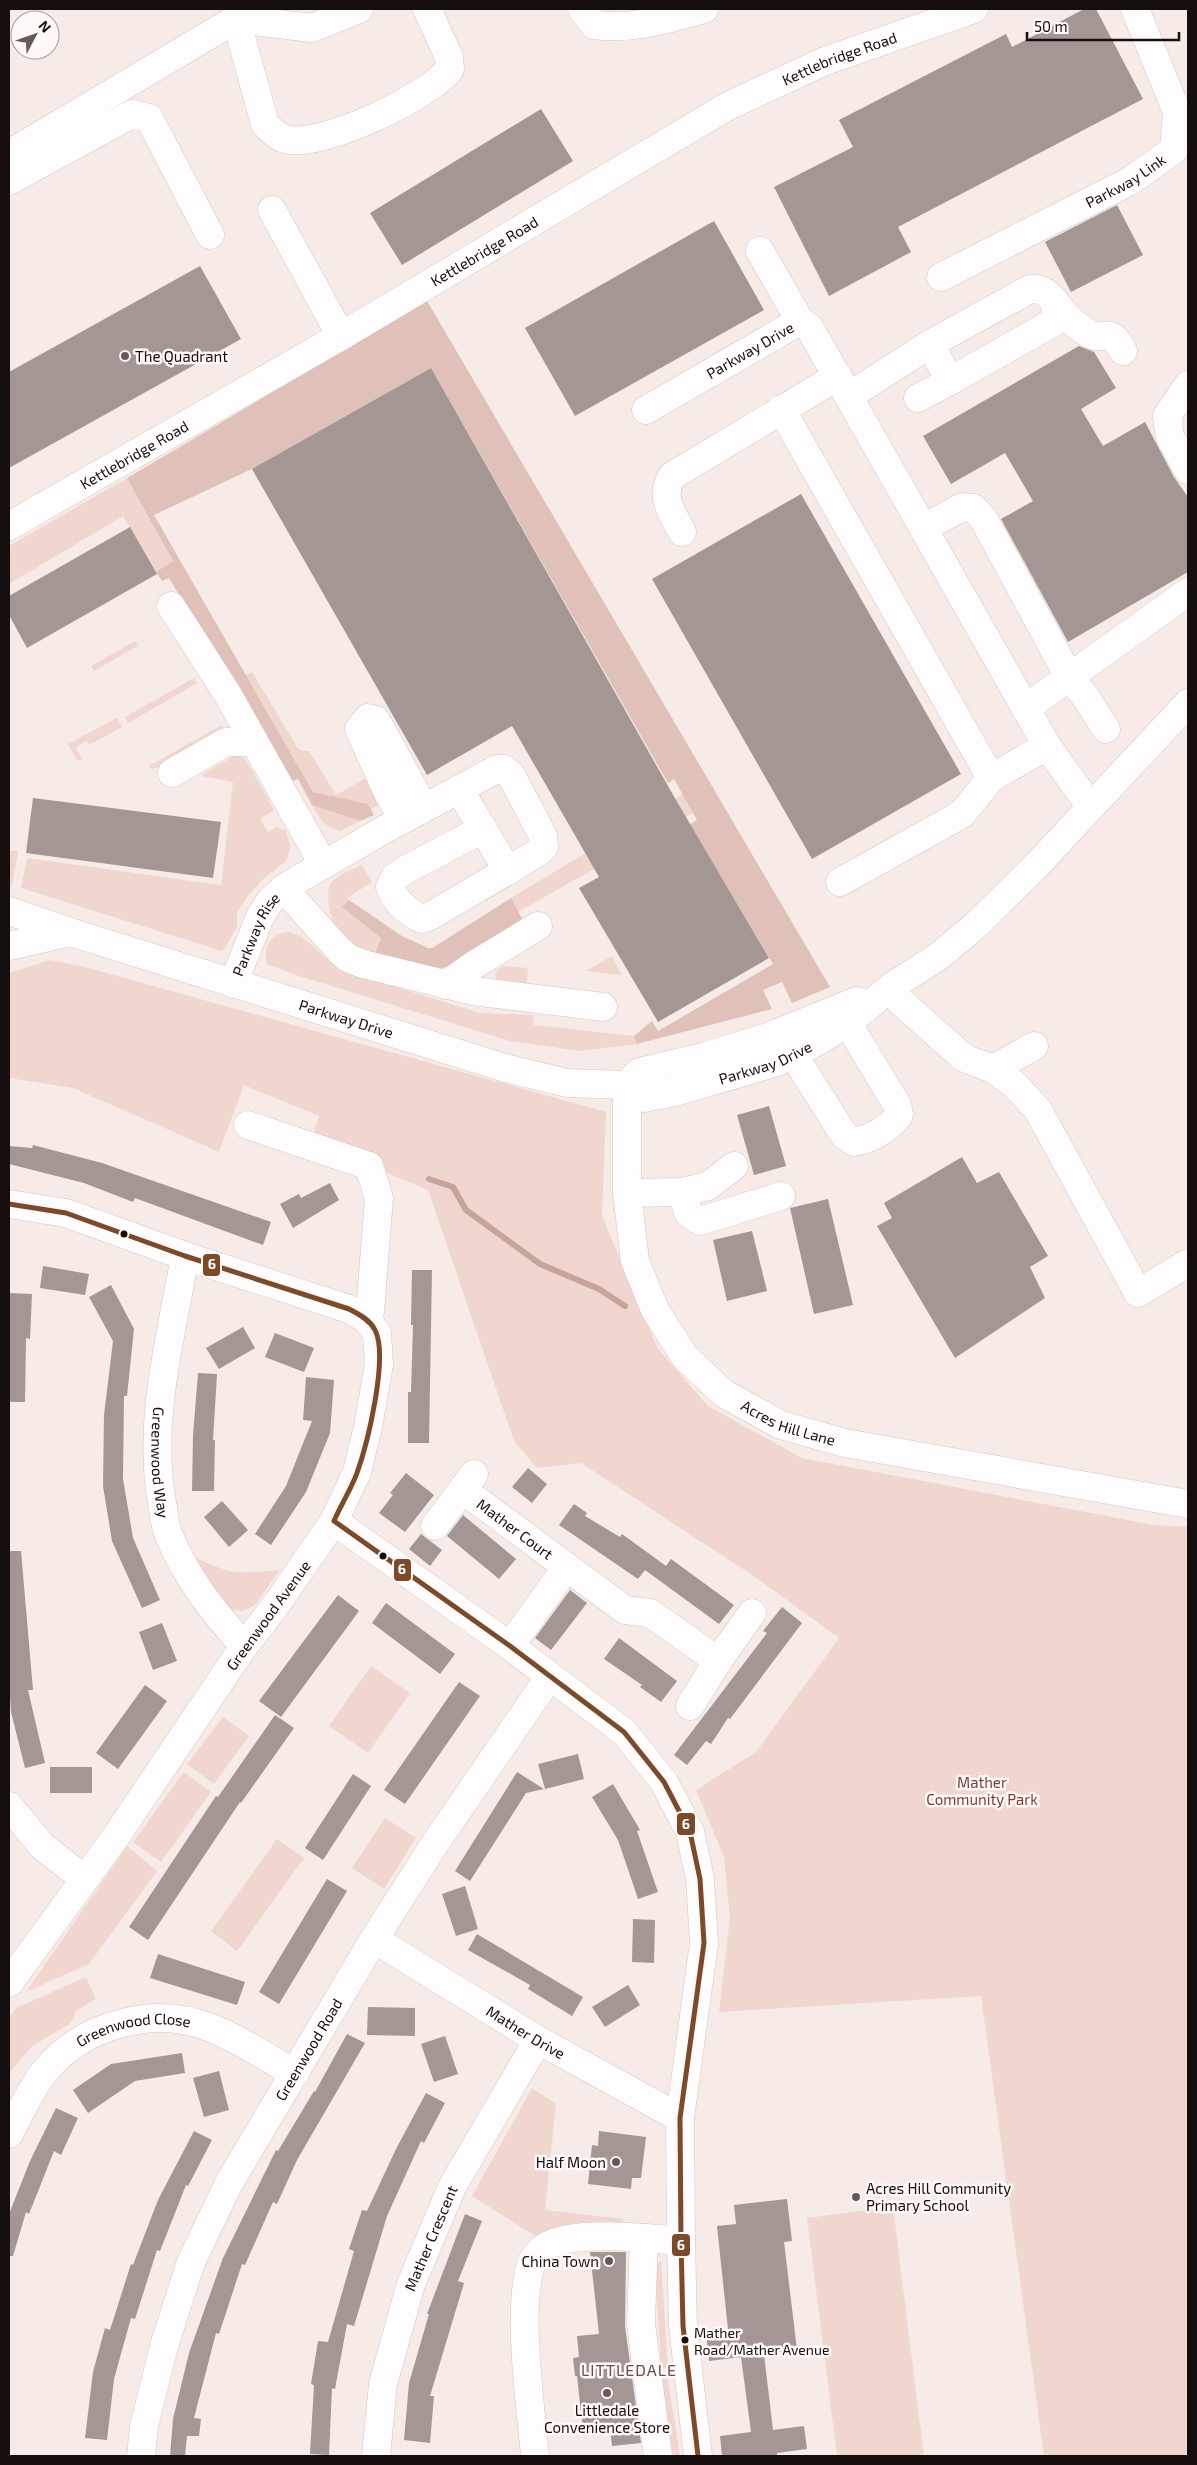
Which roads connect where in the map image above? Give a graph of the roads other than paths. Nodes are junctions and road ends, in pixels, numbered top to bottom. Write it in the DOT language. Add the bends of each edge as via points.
graph roads {
  1 [pos="359,9"];
  2 [pos="426,9"];
  3 [pos="582,9"];
  4 [pos="704,9"];
  5 [pos="970,9"];
  6 [pos="1135,9"];
  7 [pos="238,14"];
  8 [pos="925,16"];
  9 [pos="9,154"];
  10 [pos="9,182"];
  11 [pos="272,210"];
  12 [pos="210,235"];
  13 [pos="760,251"];
  14 [pos="941,277"];
  15 [pos="1054,301"];
  16 [pos="800,321"];
  17 [pos="341,336"];
  18 [pos="921,350"];
  19 [pos="1123,351"];
  20 [pos="950,381"];
  21 [pos="1188,385"];
  22 [pos="844,386"];
  23 [pos="918,398"];
  24 [pos="781,409"];
  25 [pos="646,410"];
  26 [pos="1188,470"];
  27 [pos="9,526"];
  28 [pos="924,528"];
  29 [pos="682,532"];
  30 [pos="1188,592"];
  31 [pos="171,606"];
  32 [pos="1069,677"];
  33 [pos="228,695"];
  34 [pos="1188,703"];
  35 [pos="1026,708"];
  36 [pos="1106,730"];
  37 [pos="226,742"];
  38 [pos="254,742"];
  39 [pos="1047,746"];
  40 [pos="172,773"];
  41 [pos="991,778"];
  42 [pos="459,789"];
  43 [pos="1091,807"];
  44 [pos="483,829"];
  45 [pos="324,864"];
  46 [pos="508,871"];
  47 [pos="840,882"];
  48 [pos="284,888"];
  49 [pos="9,911"];
  50 [pos="538,926"];
  51 [pos="70,932"];
  52 [pos="9,946"];
  53 [pos="233,984"];
  54 [pos="446,985"];
  55 [pos="891,987"];
  56 [pos="603,1007"];
  57 [pos="847,1022"];
  58 [pos="1034,1046"];
  59 [pos="793,1054"];
  60 [pos="993,1070"];
  61 [pos="627,1085"];
  62 [pos="248,1125"];
  63 [pos="734,1166"];
  64 [pos="682,1192"];
  65 [pos="627,1193"];
  66 [pos="781,1196"];
  67 [pos="9,1204"];
  68 [pos="185,1256"];
  69 [pos="1188,1263"];
  70 [pos="366,1319"];
  71 [pos="1188,1504"];
  72 [pos="334,1521"];
  73 [pos="434,1526"];
  74 [pos="566,1568"];
  75 [pos="752,1614"];
  76 [pos="244,1646"];
  77 [pos="510,1646"];
  78 [pos="718,1661"];
  79 [pos="550,1676"];
  80 [pos="690,1706"];
  81 [pos="9,1806"];
  82 [pos="84,1879"];
  83 [pos="374,1939"];
  84 [pos="9,1983"];
  85 [pos="538,2040"];
  86 [pos="295,2074"];
  87 [pos="680,2118"];
  88 [pos="9,2134"];
  89 [pos="644,2238"];
  90 [pos="681,2240"];
  91 [pos="141,2456"];
  92 [pos="376,2456"];
  93 [pos="535,2456"];
  94 [pos="658,2456"];
  95 [pos="698,2456"];
  1 -- 7 [label="street" via="312,28"];
  2 -- 7 [label="street" via="449,57 450,69 441,80 364,122 327,136 291,140 276,136 265,124"];
  3 -- 4 [label="street" via="594,25 617,28 644,25"];
  5 -- 8 [label="street, Kettlebridge Road"];
  6 -- 14 [label="street, Parkway Link" via="1177,112 1174,150 1130,181"];
  7 -- 9 [label="street"];
  8 -- 17 [label="street, Kettlebridge Road" via="728,106"];
  10 -- 12 [label="street" via="132,114 149,118"];
  11 -- 17 [label="street"];
  13 -- 16 [label="street"];
  15 -- 18 [label="street" via="1040,288 1030,289"];
  15 -- 19 [label="street" via="1080,328 1098,336 1107,334 1114,337"];
  15 -- 20 [label="street" via="1057,314 1054,322"];
  16 -- 22 [label="street, Parkway Drive" via="810,327"];
  16 -- 25 [label="street, Parkway Drive"];
  17 -- 27 [label="street, Kettlebridge Road"];
  18 -- 20 [label="street"];
  18 -- 22 [label="street"];
  20 -- 23 [label="street"];
  21 -- 26 [label="street" via="1167,416 1170,437"];
  22 -- 24 [label="street"];
  22 -- 28 [label="street, Parkway Drive"];
  24 -- 29 [label="street" via="672,476 666,486 667,504"];
  24 -- 41 [label="street"];
  28 -- 32 [label="street" via="962,507 973,508 983,518"];
  28 -- 35 [label="street, Parkway Drive"];
  30 -- 32 [label="street"];
  31 -- 33 [label="street"];
  32 -- 35 [label="street"];
  32 -- 36 [label="street"];
  33 -- 37 [label="street" via="235,722 234,734"];
  33 -- 38 [label="street"];
  34 -- 43 [label="street, Parkway Drive"];
  35 -- 39 [label="street, Parkway Drive"];
  37 -- 38 [label="street"];
  37 -- 40 [label="street"];
  38 -- 45 [label="street"];
  39 -- 41 [label="street"];
  39 -- 43 [label="street, Parkway Drive"];
  41 -- 47 [label="street" via="962,814"];
  42 -- 44 [label="street"];
  42 -- 45 [label="street, Parkway Rise"];
  42 -- 46 [label="street, Parkway Rise" via="497,769 511,774 543,836 544,847"];
  43 -- 55 [label="street, Parkway Drive" via="975,926 939,956"];
  44 -- 46 [label="street"];
  44 -- 46 [label="street" via="396,877 390,887 395,900 422,919"];
  45 -- 48 [label="street, Parkway Rise"];
  48 -- 53 [label="street, Parkway Rise" via="260,917"];
  48 -- 54 [label="street, Parkway Rise" via="348,958"];
  49 -- 51 [label="street, Parkway Drive"];
  50 -- 54 [label="street"];
  51 -- 52 [label="street"];
  51 -- 53 [label="street, Parkway Drive"];
  53 -- 61 [label="street, Parkway Drive" via="538,1077 567,1083"];
  54 -- 56 [label="street, Parkway Rise"];
  55 -- 57 [label="street, Parkway Drive"];
  55 -- 60 [label="street" via="900,1000 964,1058"];
  55 -- 61 [label="street, Parkway Drive" via="765,1038 639,1072"];
  57 -- 59 [label="street, Parkway Drive"];
  57 -- 59 [label="street" via="897,1105 898,1114 892,1123 866,1140 854,1142 844,1135"];
  58 -- 60 [label="street"];
  59 -- 61 [label="street, Parkway Drive" via="728,1078 644,1098"];
  60 -- 69 [label="street" via="1014,1084 1038,1110 1138,1293"];
  61 -- 65 [label="street, Acres Hill Lane"];
  62 -- 70 [label="street" via="369,1166 379,1198 370,1312"];
  63 -- 64 [label="street" via="708,1186"];
  64 -- 65 [label="street"];
  64 -- 66 [label="street" via="688,1213 700,1221"];
  65 -- 71 [label="street, Acres Hill Lane" via="635,1261 654,1310 685,1357 723,1393 781,1425 845,1443"];
  67 -- 68 [label="street" via="66,1213"];
  68 -- 70 [label="street" via="349,1310"];
  68 -- 76 [label="street, Greenwood Way" via="158,1410 158,1484 168,1532 189,1575 209,1607"];
  70 -- 72 [label="street, Greenwood Avenue" via="376,1334 379,1364 357,1472"];
  72 -- 76 [label="street, Greenwood Avenue" via="274,1609"];
  72 -- 77 [label="street"];
  73 -- 74 [label="street, Mather Court" via="468,1482"];
  74 -- 77 [label="street, Mather Court"];
  74 -- 78 [label="street, Mather Court" via="625,1610 650,1613"];
  75 -- 78 [label="street"];
  76 -- 82 [label="street, Greenwood Avenue" via="117,1836"];
  77 -- 79 [label="street"];
  78 -- 80 [label="street"];
  79 -- 83 [label="street, Greenwood Road"];
  79 -- 87 [label="street" via="624,1732 664,1782 690,1832 700,1879 704,1942"];
  81 -- 82 [label="street" via="42,1846"];
  82 -- 84 [label="street, Greenwood Avenue"];
  83 -- 85 [label="street, Mather Drive"];
  83 -- 86 [label="street, Greenwood Road"];
  85 -- 87 [label="street, Mather Drive"];
  85 -- 92 [label="street, Mather Crescent" via="452,2187 411,2284 382,2384"];
  86 -- 88 [label="street, Greenwood Close" via="210,2028 168,2018 142,2018 114,2024 64,2052 45,2071"];
  86 -- 91 [label="street, Greenwood Road" via="229,2183 192,2262 159,2364 144,2426"];
  87 -- 90 [label="street"];
  89 -- 90 [label="street"];
  89 -- 93 [label="street" via="570,2237 549,2245 533,2258 525,2288"];
  89 -- 94 [label="street" via="641,2324"];
  90 -- 95 [label="street" via="683,2326"];
}
